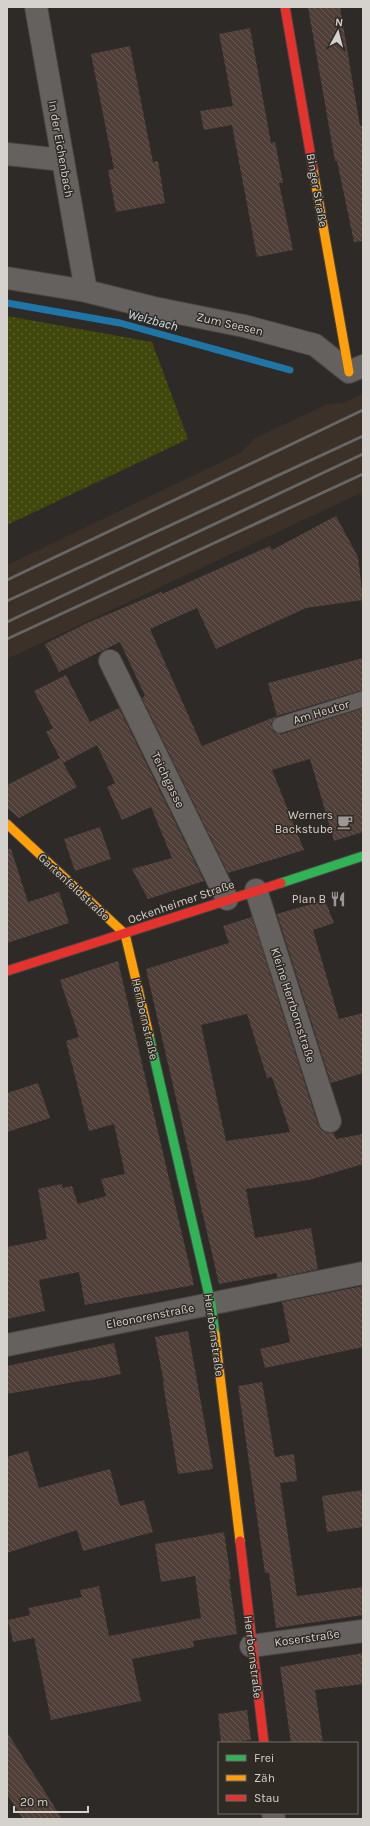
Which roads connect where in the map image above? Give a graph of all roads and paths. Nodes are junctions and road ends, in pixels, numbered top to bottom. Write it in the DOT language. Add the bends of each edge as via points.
graph roads {
  1 [pos="36,7"];
  2 [pos="285,7"];
  3 [pos="7,154"];
  4 [pos="63,160"];
  5 [pos="7,278"];
  6 [pos="86,291"];
  7 [pos="356,369"];
  8 [pos="110,661"];
  9 [pos="363,699"];
  10 [pos="280,725"];
  11 [pos="7,824"];
  12 [pos="24,840"];
  13 [pos="7,841"];
  14 [pos="363,856"];
  15 [pos="256,890"];
  16 [pos="227,899"];
  17 [pos="125,934"];
  18 [pos="7,971"];
  19 [pos="330,1121"];
  20 [pos="363,1274"];
  21 [pos="211,1304"];
  22 [pos="7,1345"];
  23 [pos="363,1630"];
  24 [pos="251,1646"];
  25 [pos="264,1742"];
  1 -- 4 [label="street, In der Eichenbach"];
  2 -- 7 [label="street, Binger Straße"];
  3 -- 4 [label="street"];
  4 -- 6 [label="street, In der Eichenbach"];
  5 -- 6 [label="street, Zum Seesen"];
  6 -- 7 [label="street, Zum Seesen" via="244,326 315,345"];
  8 -- 16 [label="street, Teichgasse"];
  9 -- 10 [label="lane, Am Heutor"];
  11 -- 12 [label="street, Gartenfeldstraße"];
  12 -- 13 [label="lane"];
  12 -- 17 [label="street, Gartenfeldstraße"];
  14 -- 15 [label="street, Ockenheimer Straße"];
  15 -- 16 [label="street, Ockenheimer Straße"];
  15 -- 19 [label="street, Kleine Herrbornstraße"];
  16 -- 17 [label="street, Ockenheimer Straße"];
  17 -- 18 [label="street, Ockenheimer Straße"];
  17 -- 21 [label="street, Herrbornstraße"];
  20 -- 21 [label="street, Eleonorenstraße"];
  21 -- 22 [label="street, Eleonorenstraße"];
  21 -- 24 [label="street, Herrbornstraße"];
  23 -- 24 [label="street, Koserstraße"];
  24 -- 25 [label="street, Herrbornstraße"];
}
